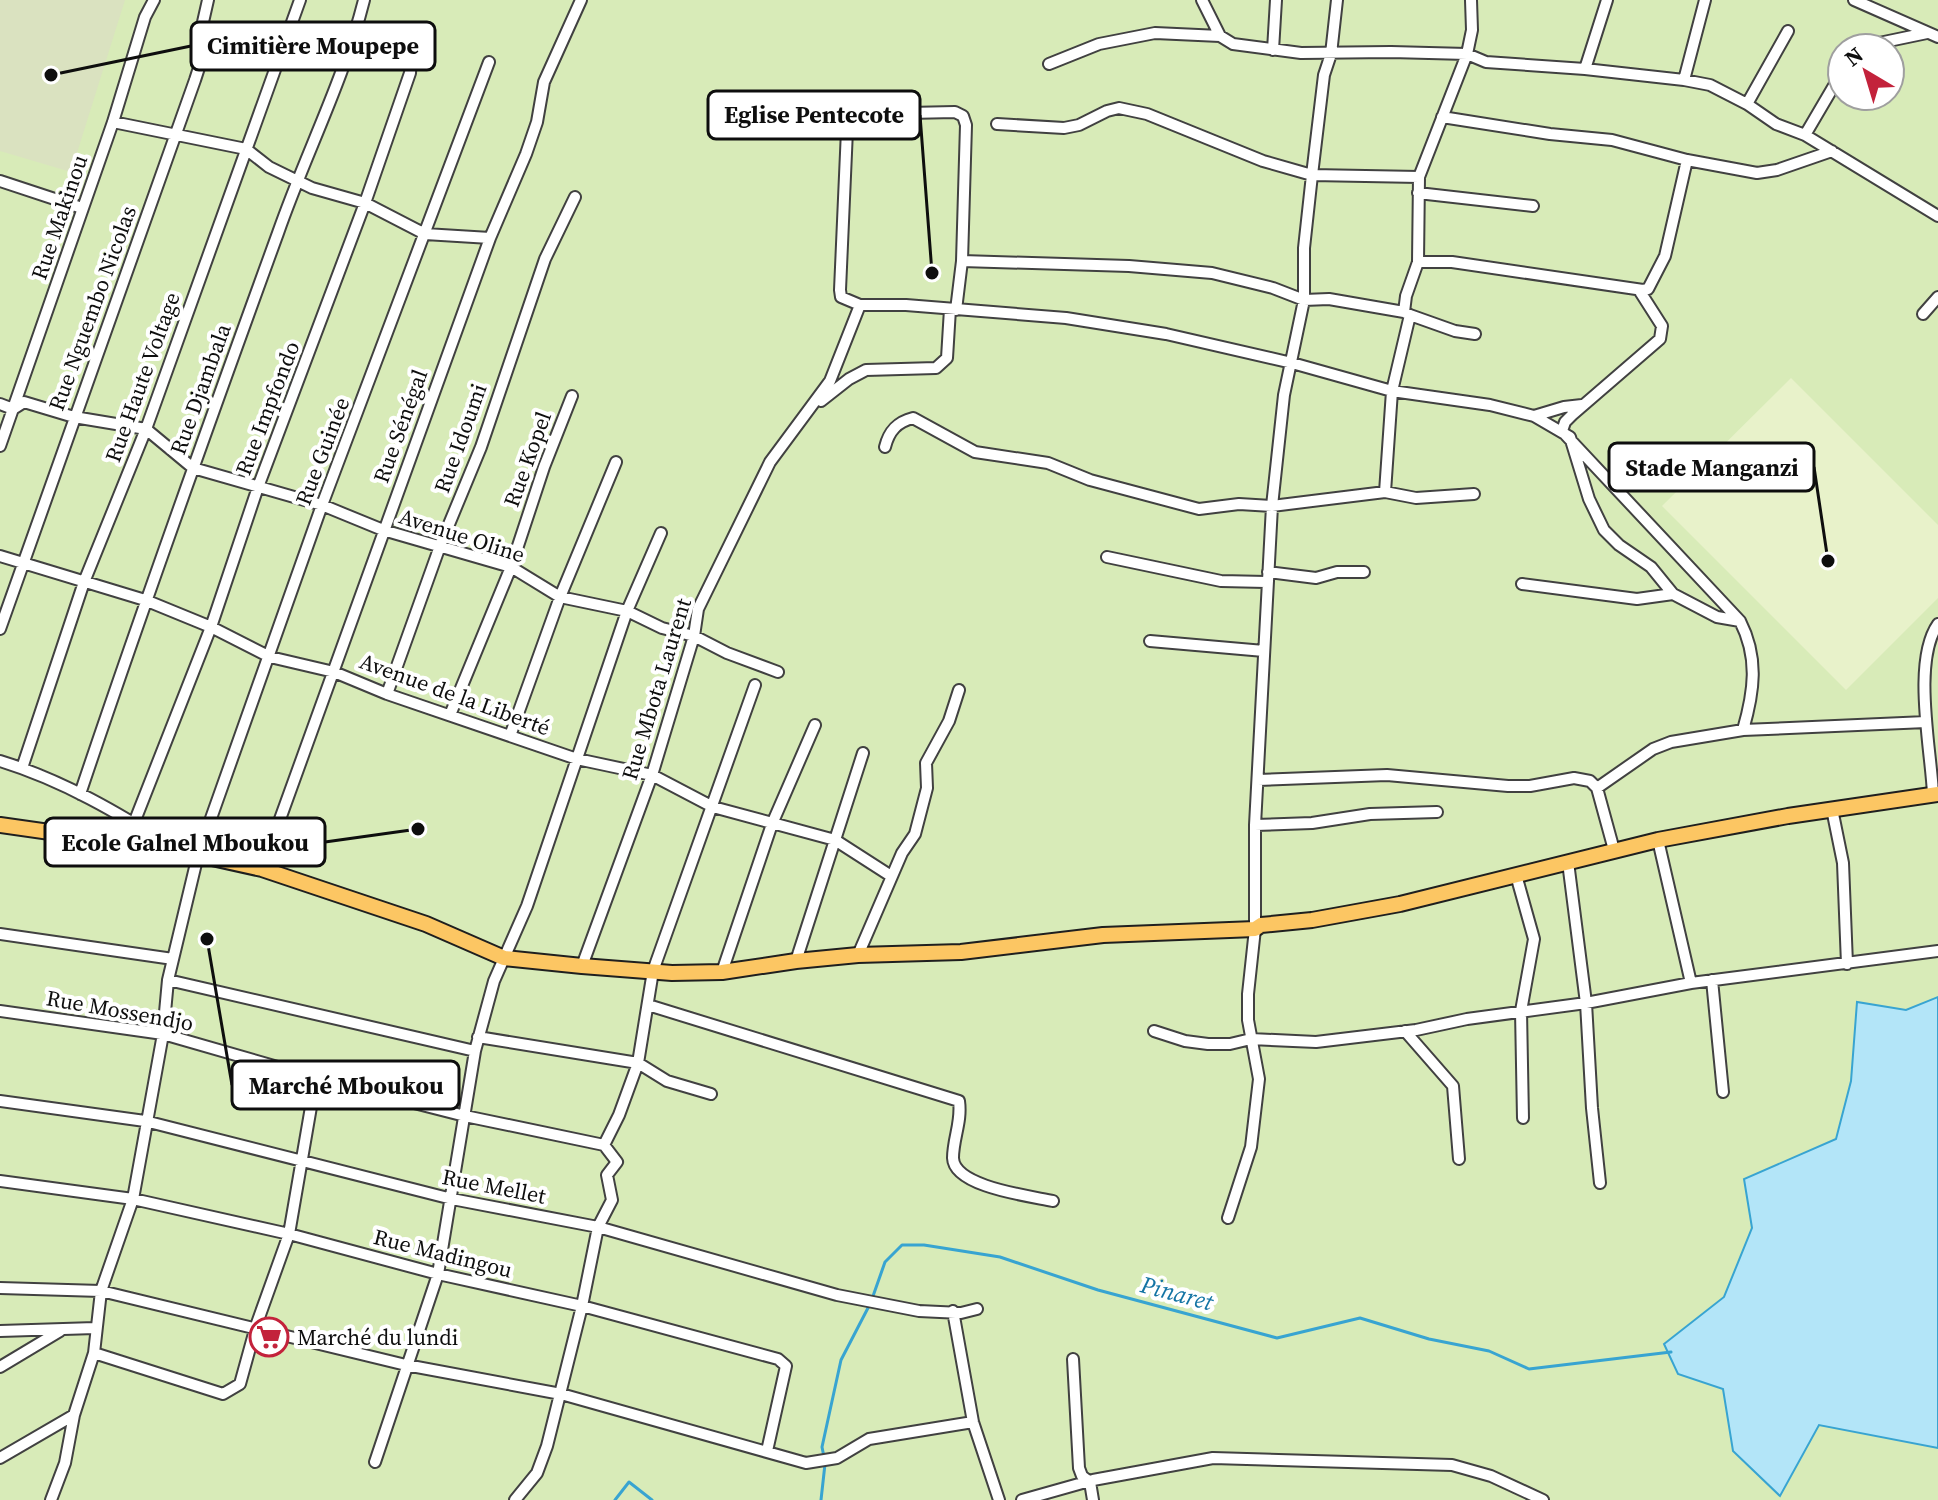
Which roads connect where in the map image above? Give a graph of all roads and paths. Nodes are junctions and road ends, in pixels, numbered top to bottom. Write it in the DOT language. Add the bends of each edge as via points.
graph roads {
  1 [pos="154,0"];
  2 [pos="208,0"];
  3 [pos="300,0"];
  4 [pos="364,0"];
  5 [pos="581,0"];
  6 [pos="1202,0"];
  7 [pos="1276,0"];
  8 [pos="1337,0"];
  9 [pos="1471,0"];
  10 [pos="1607,0"];
  11 [pos="1705,0"];
  12 [pos="1854,0"];
  13 [pos="1788,31"];
  14 [pos="1932,35"];
  15 [pos="1220,36"];
  16 [pos="1906,39"];
  17 [pos="354,41"];
  18 [pos="1273,50"];
  19 [pos="1331,54"];
  20 [pos="1467,54"];
  21 [pos="489,62"];
  22 [pos="1049,64"];
  23 [pos="1585,69"];
  24 [pos="1684,80"];
  25 [pos="1826,99"];
  26 [pos="1747,104"];
  27 [pos="1442,117"];
  28 [pos="113,122"];
  29 [pos="997,124"];
  30 [pos="175,135"];
  31 [pos="1805,135"];
  32 [pos="246,149"];
  33 [pos="1832,151"];
  34 [pos="1687,160"];
  35 [pos="1312,175"];
  36 [pos="1419,177"];
  37 [pos="0,181"];
  38 [pos="296,181"];
  39 [pos="1418,193"];
  40 [pos="575,197"];
  41 [pos="365,203"];
  42 [pos="1533,206"];
  43 [pos="82,208"];
  44 [pos="1936,210"];
  45 [pos="425,234"];
  46 [pos="490,238"];
  47 [pos="962,261"];
  48 [pos="1418,262"];
  49 [pos="1639,290"];
  50 [pos="1938,297"];
  51 [pos="1304,300"];
  52 [pos="860,305"];
  53 [pos="953,309"];
  54 [pos="1407,314"];
  55 [pos="1923,314"];
  56 [pos="1475,334"];
  57 [pos="1292,363"];
  58 [pos="1392,391"];
  59 [pos="572,396"];
  60 [pos="0,404"];
  61 [pos="1584,405"];
  62 [pos="13,409"];
  63 [pos="812,409"];
  64 [pos="1534,416"];
  65 [pos="74,417"];
  66 [pos="146,429"];
  67 [pos="1570,437"];
  68 [pos="0,446"];
  69 [pos="885,447"];
  70 [pos="616,462"];
  71 [pos="193,468"];
  72 [pos="258,487"];
  73 [pos="1385,492"];
  74 [pos="1474,494"];
  75 [pos="322,505"];
  76 [pos="1272,506"];
  77 [pos="383,530"];
  78 [pos="661,533"];
  79 [pos="440,546"];
  80 [pos="0,556"];
  81 [pos="1107,557"];
  82 [pos="23,563"];
  83 [pos="511,567"];
  84 [pos="1364,572"];
  85 [pos="1267,577"];
  86 [pos="84,582"];
  87 [pos="1522,584"];
  88 [pos="1673,594"];
  89 [pos="560,597"];
  90 [pos="145,600"];
  91 [pos="627,611"];
  92 [pos="1740,621"];
  93 [pos="1938,624"];
  94 [pos="211,627"];
  95 [pos="0,629"];
  96 [pos="694,636"];
  97 [pos="1938,639"];
  98 [pos="1150,641"];
  99 [pos="1928,645"];
  100 [pos="1264,651"];
  101 [pos="270,657"];
  102 [pos="334,672"];
  103 [pos="778,672"];
  104 [pos="755,685"];
  105 [pos="959,690"];
  106 [pos="387,694"];
  107 [pos="450,715"];
  108 [pos="1926,722"];
  109 [pos="815,725"];
  110 [pos="1743,730"];
  111 [pos="510,736"];
  112 [pos="863,753"];
  113 [pos="577,759"];
  114 [pos="0,761"];
  115 [pos="22,768"];
  116 [pos="652,775"];
  117 [pos="1258,780"];
  118 [pos="1597,788"];
  119 [pos="80,794"];
  120 [pos="1936,794"];
  121 [pos="713,807"];
  122 [pos="1832,809"];
  123 [pos="1437,812"];
  124 [pos="134,823"];
  125 [pos="772,824"];
  126 [pos="0,825"];
  127 [pos="1255,825"];
  128 [pos="835,840"];
  129 [pos="1658,840"];
  130 [pos="176,850"];
  131 [pos="1614,850"];
  132 [pos="198,855"];
  133 [pos="1568,862"];
  134 [pos="262,869"];
  135 [pos="1516,875"];
  136 [pos="891,876"];
  137 [pos="1255,929"];
  138 [pos="0,934"];
  139 [pos="1938,951"];
  140 [pos="858,955"];
  141 [pos="504,958"];
  142 [pos="173,959"];
  143 [pos="796,961"];
  144 [pos="1847,964"];
  145 [pos="582,966"];
  146 [pos="653,971"];
  147 [pos="722,972"];
  148 [pos="168,980"];
  149 [pos="1712,980"];
  150 [pos="1691,983"];
  151 [pos="1586,1003"];
  152 [pos="648,1005"];
  153 [pos="0,1011"];
  154 [pos="1521,1011"];
  155 [pos="1154,1031"];
  156 [pos="1405,1031"];
  157 [pos="163,1034"];
  158 [pos="478,1037"];
  159 [pos="1251,1039"];
  160 [pos="475,1051"];
  161 [pos="638,1063"];
  162 [pos="316,1078"];
  163 [pos="1723,1092"];
  164 [pos="711,1094"];
  165 [pos="0,1101"];
  166 [pos="465,1116"];
  167 [pos="1523,1118"];
  168 [pos="145,1121"];
  169 [pos="604,1145"];
  170 [pos="1459,1159"];
  171 [pos="300,1161"];
  172 [pos="0,1181"];
  173 [pos="1600,1183"];
  174 [pos="133,1199"];
  175 [pos="452,1199"];
  176 [pos="1053,1201"];
  177 [pos="1228,1218"];
  178 [pos="598,1227"];
  179 [pos="289,1234"];
  180 [pos="438,1274"];
  181 [pos="0,1288"];
  182 [pos="101,1291"];
  183 [pos="582,1306"];
  184 [pos="977,1309"];
  185 [pos="953,1311"];
  186 [pos="256,1326"];
  187 [pos="95,1328"];
  188 [pos="0,1331"];
  189 [pos="61,1331"];
  190 [pos="94,1353"];
  191 [pos="1073,1359"];
  192 [pos="406,1365"];
  193 [pos="0,1367"];
  194 [pos="561,1394"];
  195 [pos="74,1415"];
  196 [pos="973,1422"];
  197 [pos="767,1451"];
  198 [pos="0,1458"];
  199 [pos="375,1462"];
  200 [pos="1090,1482"];
  201 [pos="51,1500"];
  202 [pos="515,1500"];
  203 [pos="999,1500"];
  204 [pos="1022,1500"];
  205 [pos="1093,1500"];
  206 [pos="1543,1500"];
  1 -- 28 [label="street, Rue Makinou"];
  2 -- 30 [label="street, Rue Nguembo Nicolas" via="203,22 209,37"];
  3 -- 32 [label="street, Rue Haute Voltage"];
  4 -- 17 [label="street, Rue Djambala"];
  5 -- 46 [label="street, Rue Sénégal" via="544,82 526,154"];
  6 -- 15 [label="street"];
  7 -- 18 [label="street"];
  8 -- 19 [label="street"];
  9 -- 20 [label="street"];
  10 -- 23 [label="street"];
  11 -- 24 [label="street"];
  12 -- 14 [label="street"];
  13 -- 26 [label="street"];
  14 -- 16 [label="street"];
  15 -- 18 [label="street" via="1233,44"];
  15 -- 22 [label="street" via="1141,35 1099,44"];
  17 -- 38 [label="street, Rue Djambala"];
  17 -- 41 [label="street, Rue Impfondo" via="400,54 411,67"];
  18 -- 19 [label="street"];
  19 -- 20 [label="street"];
  19 -- 35 [label="street"];
  20 -- 23 [label="street" via="1486,62"];
  20 -- 27 [label="street"];
  21 -- 45 [label="street, Rue Guinée"];
  23 -- 24 [label="street"];
  24 -- 26 [label="street" via="1710,85"];
  25 -- 31 [label="street"];
  26 -- 31 [label="street"];
  27 -- 34 [label="street" via="1612,140"];
  27 -- 36 [label="street"];
  28 -- 30 [label="street"];
  28 -- 43 [label="street, Rue Makinou"];
  29 -- 35 [label="street" via="1064,128 1119,108"];
  30 -- 32 [label="street"];
  30 -- 65 [label="street, Rue Nguembo Nicolas"];
  31 -- 33 [label="street"];
  32 -- 38 [label="street"];
  32 -- 66 [label="street, Rue Haute Voltage"];
  33 -- 34 [label="street" via="1757,173"];
  33 -- 44 [label="street"];
  34 -- 49 [label="street" via="1665,256 1653,284"];
  35 -- 36 [label="street"];
  35 -- 51 [label="street"];
  36 -- 39 [label="street"];
  37 -- 43 [label="street"];
  38 -- 41 [label="street"];
  38 -- 71 [label="street, Rue Djambala"];
  39 -- 42 [label="street"];
  39 -- 48 [label="street"];
  40 -- 79 [label="street, Rue Idoumi" via="545,259 481,447"];
  41 -- 45 [label="street"];
  41 -- 72 [label="street, Rue Impfondo"];
  43 -- 62 [label="street, Rue Makinou"];
  45 -- 46 [label="street"];
  45 -- 75 [label="street, Rue Guinée"];
  46 -- 77 [label="street, Rue Sénégal"];
  47 -- 51 [label="street" via="1212,273"];
  47 -- 52 [label="street" via="963,116 861,114 847,130 840,290 841,297"];
  47 -- 53 [label="street"];
  48 -- 49 [label="street" via="1452,262"];
  48 -- 54 [label="street" via="1406,296"];
  49 -- 61 [label="street" via="1662,326 1660,339"];
  50 -- 55 [label="street"];
  51 -- 54 [label="street" via="1329,299"];
  51 -- 57 [label="street"];
  52 -- 53 [label="street"];
  52 -- 63 [label="street, Rue Mbota Laurent" via="830,381"];
  53 -- 57 [label="street" via="1090,321"];
  53 -- 63 [label="street" via="943,364 866,370"];
  54 -- 56 [label="street"];
  54 -- 58 [label="street"];
  57 -- 58 [label="street"];
  57 -- 76 [label="street"];
  58 -- 64 [label="street"];
  58 -- 73 [label="street"];
  59 -- 83 [label="street, Rue Kopel"];
  60 -- 62 [label="street"];
  61 -- 64 [label="street"];
  61 -- 67 [label="street" via="1565,422 1562,431"];
  62 -- 65 [label="street" via="24,402"];
  62 -- 68 [label="street, Rue Makinou"];
  63 -- 96 [label="street, Rue Mbota Laurent" via="770,462 698,609"];
  64 -- 67 [label="street"];
  65 -- 66 [label="street"];
  65 -- 82 [label="street, Rue Nguembo Nicolas"];
  66 -- 71 [label="street, Avenue Oline"];
  66 -- 86 [label="street, Rue Haute Voltage"];
  67 -- 88 [label="street" via="1604,530 1651,567"];
  67 -- 92 [label="street"];
  69 -- 76 [label="street" via="894,428 913,418 975,452 1048,463 1183,507"];
  70 -- 89 [label="street"];
  71 -- 72 [label="street, Avenue Oline"];
  71 -- 90 [label="street, Rue Djambala"];
  72 -- 75 [label="street, Avenue Oline"];
  72 -- 94 [label="street, Rue Impfondo"];
  73 -- 74 [label="street" via="1416,498"];
  73 -- 76 [label="street"];
  75 -- 77 [label="street, Avenue Oline"];
  75 -- 101 [label="street, Rue Guinée"];
  76 -- 85 [label="street"];
  77 -- 79 [label="street, Avenue Oline"];
  77 -- 102 [label="street, Rue Sénégal"];
  78 -- 91 [label="street"];
  79 -- 83 [label="street, Avenue Oline"];
  79 -- 106 [label="street, Rue Idoumi"];
  80 -- 82 [label="street, Avenue de la Liberté"];
  81 -- 85 [label="street" via="1221,581"];
  82 -- 86 [label="street, Avenue de la Liberté"];
  82 -- 95 [label="street, Rue Nguembo Nicolas"];
  83 -- 89 [label="street, Avenue Oline"];
  83 -- 107 [label="street, Rue Kopel"];
  84 -- 85 [label="street"];
  85 -- 100 [label="street"];
  86 -- 90 [label="street, Avenue de la Liberté"];
  86 -- 115 [label="street, Rue Haute Voltage"];
  87 -- 88 [label="street" via="1637,599"];
  88 -- 92 [label="street" via="1717,617"];
  89 -- 91 [label="street, Avenue Oline"];
  89 -- 111 [label="street"];
  90 -- 94 [label="street, Avenue de la Liberté"];
  90 -- 119 [label="street, Rue Djambala"];
  91 -- 96 [label="street, Avenue Oline"];
  91 -- 113 [label="street"];
  92 -- 110 [label="street" via="1753,667 1753,695"];
  93 -- 99 [label="street"];
  94 -- 101 [label="street, Avenue de la Liberté"];
  94 -- 124 [label="street, Rue Impfondo"];
  96 -- 103 [label="street, Avenue Oline"];
  96 -- 116 [label="street, Rue Mbota Laurent"];
  97 -- 99 [label="street"];
  98 -- 100 [label="street"];
  99 -- 108 [label="street"];
  100 -- 117 [label="street"];
  101 -- 102 [label="street, Avenue de la Liberté"];
  101 -- 132 [label="street, Rue Guinée"];
  102 -- 106 [label="street, Avenue de la Liberté"];
  102 -- 134 [label="street, Rue Sénégal"];
  104 -- 121 [label="street"];
  105 -- 136 [label="street" via="926,763 927,788 915,834"];
  106 -- 107 [label="street, Avenue de la Liberté"];
  107 -- 111 [label="street, Avenue de la Liberté"];
  108 -- 110 [label="street"];
  108 -- 120 [label="street"];
  109 -- 125 [label="street"];
  110 -- 118 [label="street" via="1653,749"];
  111 -- 113 [label="street, Avenue de la Liberté"];
  112 -- 128 [label="street"];
  113 -- 116 [label="street, Avenue de la Liberté"];
  113 -- 141 [label="street"];
  114 -- 115 [label="street"];
  115 -- 119 [label="street"];
  116 -- 121 [label="street, Avenue de la Liberté"];
  116 -- 145 [label="street, Rue Mbota Laurent"];
  117 -- 118 [label="street" via="1387,775 1508,786 1583,778"];
  117 -- 127 [label="street"];
  118 -- 131 [label="street"];
  119 -- 124 [label="street"];
  120 -- 122 [label="main road"];
  121 -- 125 [label="street, Avenue de la Liberté"];
  121 -- 146 [label="street"];
  122 -- 129 [label="main road"];
  122 -- 144 [label="street" via="1843,863"];
  123 -- 127 [label="street"];
  124 -- 130 [label="street"];
  125 -- 128 [label="street, Avenue de la Liberté"];
  125 -- 147 [label="street"];
  126 -- 130 [label="main road"];
  127 -- 137 [label="street"];
  128 -- 136 [label="street, Avenue de la Liberté"];
  128 -- 143 [label="street"];
  129 -- 131 [label="main road"];
  129 -- 150 [label="street"];
  130 -- 132 [label="main road"];
  131 -- 133 [label="main road"];
  132 -- 134 [label="main road"];
  132 -- 142 [label="street, Rue Guinée"];
  133 -- 135 [label="main road"];
  133 -- 151 [label="street"];
  134 -- 141 [label="main road" via="426,924"];
  135 -- 137 [label="main road" via="1400,904"];
  135 -- 154 [label="street" via="1534,939"];
  136 -- 140 [label="street"];
  137 -- 140 [label="main road"];
  137 -- 159 [label="street" via="1248,994"];
  138 -- 142 [label="street"];
  139 -- 144 [label="street"];
  140 -- 143 [label="main road"];
  141 -- 145 [label="main road"];
  141 -- 158 [label="street"];
  142 -- 148 [label="street, Rue Guinée"];
  143 -- 147 [label="main road"];
  144 -- 149 [label="street"];
  145 -- 146 [label="main road"];
  146 -- 147 [label="main road"];
  146 -- 152 [label="street"];
  148 -- 157 [label="street, Rue Guinée"];
  148 -- 160 [label="street"];
  149 -- 150 [label="street"];
  149 -- 163 [label="street"];
  150 -- 151 [label="street"];
  151 -- 154 [label="street"];
  151 -- 173 [label="street"];
  152 -- 161 [label="street"];
  152 -- 176 [label="street" via="959,1101 953,1160 957,1170 977,1183"];
  153 -- 157 [label="street, Rue Mossendjo"];
  154 -- 156 [label="street"];
  154 -- 167 [label="street"];
  155 -- 159 [label="street" via="1208,1044"];
  156 -- 159 [label="street" via="1316,1042"];
  156 -- 170 [label="street" via="1453,1086"];
  157 -- 162 [label="street, Rue Mossendjo"];
  157 -- 168 [label="street, Rue Guinée"];
  158 -- 160 [label="street"];
  158 -- 161 [label="street"];
  159 -- 177 [label="street" via="1259,1079 1251,1147"];
  160 -- 166 [label="street"];
  161 -- 164 [label="street" via="667,1081"];
  161 -- 169 [label="street"];
  162 -- 166 [label="street, Rue Mossendjo"];
  162 -- 171 [label="street"];
  165 -- 168 [label="street, Rue Mellet"];
  166 -- 169 [label="street, Rue Mossendjo"];
  166 -- 175 [label="street"];
  168 -- 171 [label="street, Rue Mellet"];
  168 -- 174 [label="street, Rue Guinée"];
  169 -- 178 [label="street" via="617,1162 607,1175 612,1200"];
  171 -- 175 [label="street, Rue Mellet"];
  171 -- 179 [label="street"];
  172 -- 174 [label="street, Rue Madingou"];
  174 -- 179 [label="street, Rue Madingou"];
  174 -- 182 [label="street, Rue Guinée"];
  175 -- 178 [label="street, Rue Mellet"];
  175 -- 180 [label="street"];
  178 -- 183 [label="street"];
  178 -- 185 [label="street, Rue Mellet" via="837,1295 919,1311"];
  179 -- 180 [label="street, Rue Madingou"];
  179 -- 186 [label="street"];
  180 -- 183 [label="street, Rue Madingou"];
  180 -- 192 [label="street"];
  181 -- 182 [label="street"];
  182 -- 186 [label="street"];
  182 -- 187 [label="street, Rue Guinée"];
  183 -- 194 [label="street"];
  183 -- 197 [label="street, Rue Madingou" via="783,1361"];
  184 -- 185 [label="street, Rue Mellet"];
  185 -- 196 [label="street"];
  186 -- 190 [label="street" via="240,1384 223,1394"];
  186 -- 192 [label="street"];
  187 -- 189 [label="street"];
  187 -- 190 [label="street, Rue Guinée"];
  188 -- 189 [label="street"];
  189 -- 193 [label="street"];
  190 -- 195 [label="street, Rue Guinée"];
  191 -- 200 [label="street" via="1079,1468"];
  192 -- 194 [label="street"];
  192 -- 199 [label="street"];
  194 -- 197 [label="street"];
  194 -- 202 [label="street" via="537,1473"];
  195 -- 198 [label="street"];
  195 -- 201 [label="street, Rue Guinée"];
  196 -- 197 [label="street" via="869,1439 837,1458 806,1463"];
  196 -- 203 [label="street"];
  200 -- 204 [label="street"];
  200 -- 205 [label="street"];
  200 -- 206 [label="street" via="1213,1458 1412,1462 1452,1465 1491,1476"];
}
